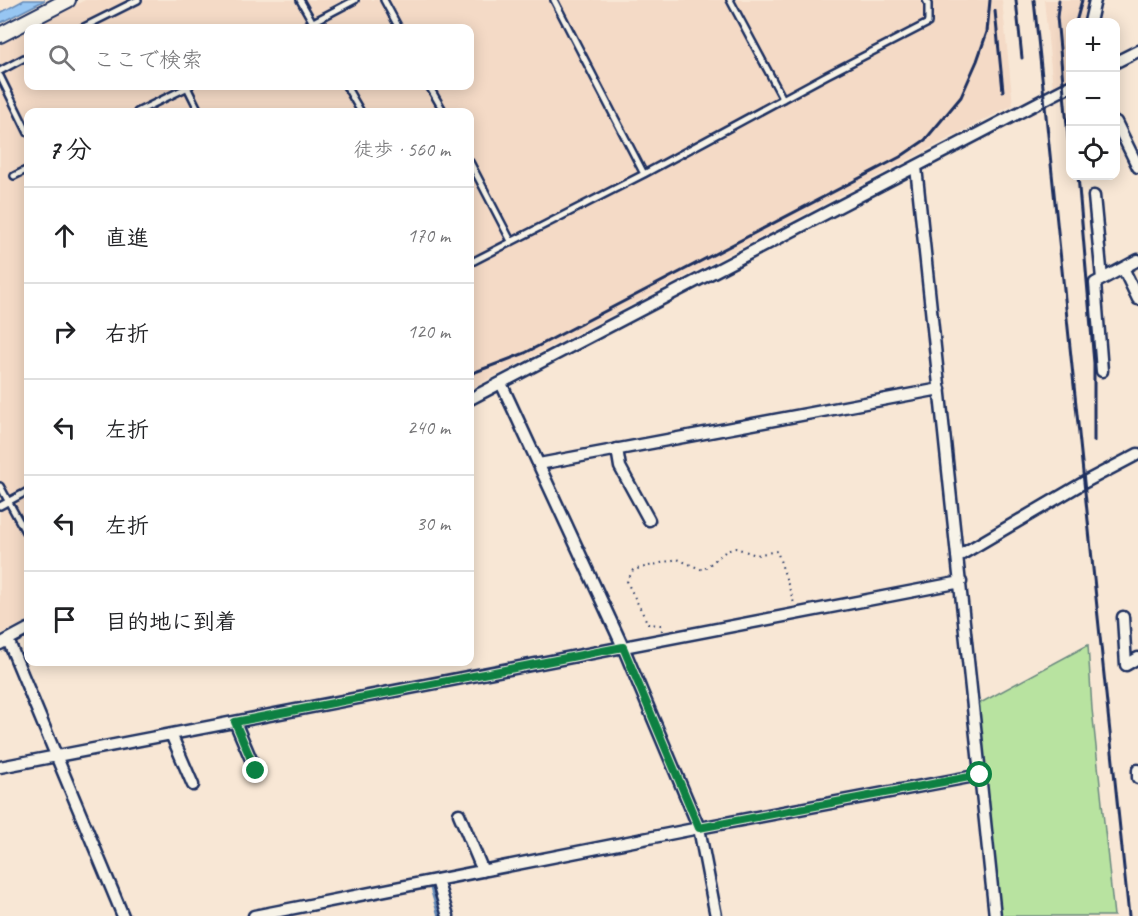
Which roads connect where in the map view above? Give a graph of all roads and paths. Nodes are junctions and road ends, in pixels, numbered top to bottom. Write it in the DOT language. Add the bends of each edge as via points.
graph roads {
  1 [pos="68,0"];
  2 [pos="138,0"];
  3 [pos="300,0"];
  4 [pos="355,0"];
  5 [pos="384,0"];
  6 [pos="554,0"];
  7 [pos="730,0"];
  8 [pos="926,0"];
  9 [pos="1095,0"];
  10 [pos="1091,18"];
  11 [pos="90,24"];
  12 [pos="313,24"];
  13 [pos="317,24"];
  14 [pos="397,24"];
  15 [pos="0,35"];
  16 [pos="1138,51"];
  17 [pos="24,59"];
  18 [pos="1120,60"];
  19 [pos="0,73"];
  20 [pos="1066,89"];
  21 [pos="181,90"];
  22 [pos="190,90"];
  23 [pos="348,90"];
  24 [pos="431,90"];
  25 [pos="783,99"];
  26 [pos="147,108"];
  27 [pos="198,108"];
  28 [pos="359,108"];
  29 [pos="442,108"];
  30 [pos="24,124"];
  31 [pos="1118,126"];
  32 [pos="916,167"];
  33 [pos="1138,167"];
  34 [pos="24,170"];
  35 [pos="474,170"];
  36 [pos="644,174"];
  37 [pos="14,176"];
  38 [pos="1094,196"];
  39 [pos="511,241"];
  40 [pos="1138,260"];
  41 [pos="474,261"];
  42 [pos="1123,268"];
  43 [pos="1102,279"];
  44 [pos="1138,299"];
  45 [pos="1102,370"];
  46 [pos="501,383"];
  47 [pos="940,389"];
  48 [pos="474,397"];
  49 [pos="617,449"];
  50 [pos="1138,454"];
  51 [pos="538,464"];
  52 [pos="0,486"];
  53 [pos="24,493"];
  54 [pos="9,501"];
  55 [pos="0,506"];
  56 [pos="648,520"];
  57 [pos="24,529"];
  58 [pos="957,557"];
  59 [pos="961,582"];
  60 [pos="797,614"];
  61 [pos="1123,617"];
  62 [pos="24,631"];
  63 [pos="664,639"];
  64 [pos="4,642"];
  65 [pos="623,647"];
  66 [pos="1138,658"];
  67 [pos="235,722"];
  68 [pos="171,734"];
  69 [pos="57,756"];
  70 [pos="0,767"];
  71 [pos="1138,770"];
  72 [pos="256,771"];
  73 [pos="980,775"];
  74 [pos="1138,778"];
  75 [pos="194,785"];
  76 [pos="459,814"];
  77 [pos="699,828"];
  78 [pos="483,871"];
  79 [pos="437,880"];
  80 [pos="123,916"];
  81 [pos="254,916"];
  82 [pos="448,916"];
  83 [pos="716,916"];
  84 [pos="995,916"];
  1 -- 15 [label="street"];
  2 -- 11 [label="lane"];
  3 -- 12 [label="lane"];
  4 -- 13 [label="lane"];
  5 -- 14 [label="lane"];
  6 -- 36 [label="lane"];
  7 -- 25 [label="lane"];
  8 -- 25 [label="lane" via="928,23"];
  9 -- 10 [label="street"];
  16 -- 18 [label="street"];
  17 -- 19 [label="lane"];
  19 -- 30 [label="lane"];
  20 -- 32 [label="street"];
  21 -- 26 [label="lane"];
  22 -- 27 [label="lane"];
  23 -- 28 [label="lane"];
  24 -- 29 [label="lane"];
  25 -- 36 [label="lane"];
  31 -- 33 [label="street"];
  32 -- 46 [label="street"];
  32 -- 47 [label="street"];
  34 -- 37 [label="lane"];
  35 -- 39 [label="lane"];
  36 -- 39 [label="lane"];
  38 -- 43 [label="street"];
  39 -- 41 [label="lane"];
  40 -- 42 [label="street"];
  42 -- 43 [label="street"];
  42 -- 44 [label="street"];
  43 -- 45 [label="street" via="1095,283"];
  46 -- 48 [label="street"];
  46 -- 51 [label="street"];
  47 -- 49 [label="street"];
  47 -- 58 [label="street"];
  49 -- 51 [label="street"];
  49 -- 56 [label="street" via="620,467"];
  50 -- 58 [label="street"];
  51 -- 65 [label="street"];
  52 -- 54 [label="lane"];
  53 -- 54 [label="lane"];
  54 -- 55 [label="lane"];
  54 -- 57 [label="lane"];
  58 -- 59 [label="street"];
  59 -- 60 [label="street"];
  59 -- 73 [label="street"];
  60 -- 63 [label="street"];
  60 -- 63 [label="path" via="777,551 756,555 736,548 726,551 703,570 677,559 633,570 627,582 648,624 661,625"];
  61 -- 66 [label="street" via="1126,665"];
  62 -- 64 [label="street"];
  63 -- 65 [label="street"];
  64 -- 69 [label="street"];
  65 -- 67 [label="street"];
  65 -- 77 [label="street"];
  67 -- 68 [label="street"];
  67 -- 72 [label="street"];
  68 -- 69 [label="street"];
  68 -- 75 [label="street"];
  69 -- 70 [label="street"];
  69 -- 80 [label="street"];
  71 -- 74 [label="street"];
  73 -- 77 [label="street"];
  73 -- 84 [label="street"];
  76 -- 78 [label="street"];
  77 -- 78 [label="street"];
  77 -- 83 [label="street"];
  78 -- 79 [label="street"];
  79 -- 81 [label="street"];
  79 -- 82 [label="street"];
}
